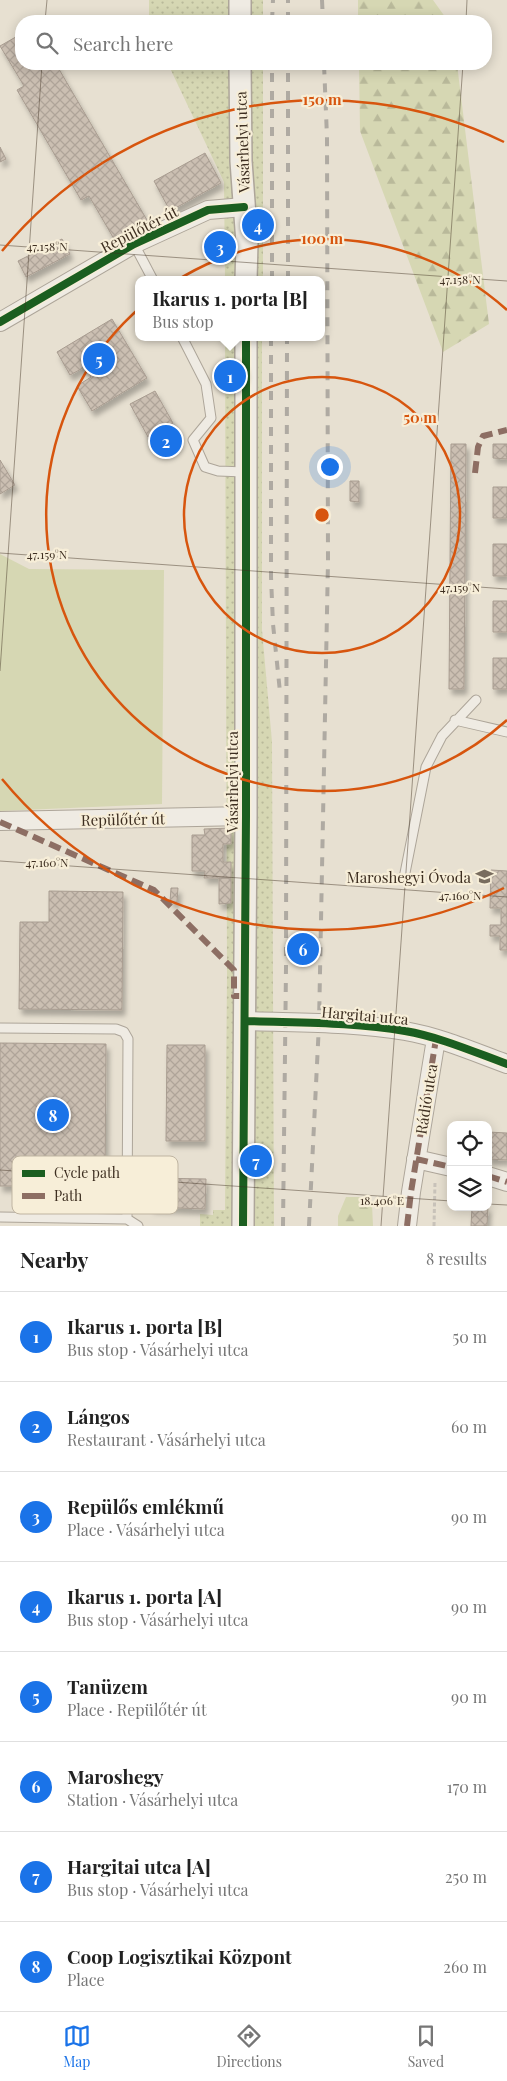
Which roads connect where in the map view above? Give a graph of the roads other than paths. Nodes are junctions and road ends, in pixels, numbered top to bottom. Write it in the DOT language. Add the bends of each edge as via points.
graph roads {
  1 [pos="240,0"];
  2 [pos="240,15"];
  3 [pos="240,70"];
  4 [pos="244,207"];
  5 [pos="134,244"];
  6 [pos="150,276"];
  7 [pos="246,276"];
  8 [pos="0,322"];
  9 [pos="184,341"];
  10 [pos="246,341"];
  11 [pos="245,472"];
  12 [pos="476,700"];
  13 [pos="456,720"];
  14 [pos="507,732"];
  15 [pos="246,816"];
  16 [pos="0,821"];
  17 [pos="404,878"];
  18 [pos="245,1021"];
  19 [pos="0,1028"];
  20 [pos="436,1039"];
  21 [pos="507,1064"];
  22 [pos="128,1156"];
  23 [pos="416,1160"];
  24 [pos="447,1166"];
  25 [pos="492,1177"];
  26 [pos="507,1182"];
  27 [pos="128,1214"];
  28 [pos="0,1217"];
  29 [pos="128,1219"];
  30 [pos="138,1226"];
  31 [pos="243,1226"];
  32 [pos="407,1226"];
  1 -- 2 [label="street"];
  3 -- 4 [label="street, Vásárhelyi utca"];
  4 -- 5 [label="street, Repülőtér út" via="208,210"];
  4 -- 7 [label="street, Vásárhelyi utca"];
  5 -- 6 [label="lane"];
  5 -- 8 [label="street, Repülőtér út"];
  9 -- 11 [label="lane" via="206,384 211,418 193,440 202,461 205,467 218,471"];
  10 -- 11 [label="street, Vásárhelyi utca"];
  11 -- 15 [label="street, Vásárhelyi utca"];
  12 -- 13 [label="lane"];
  13 -- 14 [label="lane"];
  13 -- 17 [label="lane" via="442,736 426,767"];
  15 -- 16 [label="street, Repülőtér út"];
  15 -- 18 [label="street, Vásárhelyi utca"];
  18 -- 20 [label="street, Hargitai utca" via="376,1027"];
  18 -- 31 [label="street, Vásárhelyi utca"];
  19 -- 22 [label="lane" via="116,1028 124,1032 128,1039"];
  20 -- 21 [label="street, Hargitai utca"];
  20 -- 23 [label="street, Rádió utca"];
  23 -- 24 [label="street"];
  23 -- 32 [label="street, Rádió utca"];
  25 -- 26 [label="street"];
  27 -- 29 [label="lane"];
  28 -- 29 [label="lane"];
  29 -- 30 [label="lane"];
}
